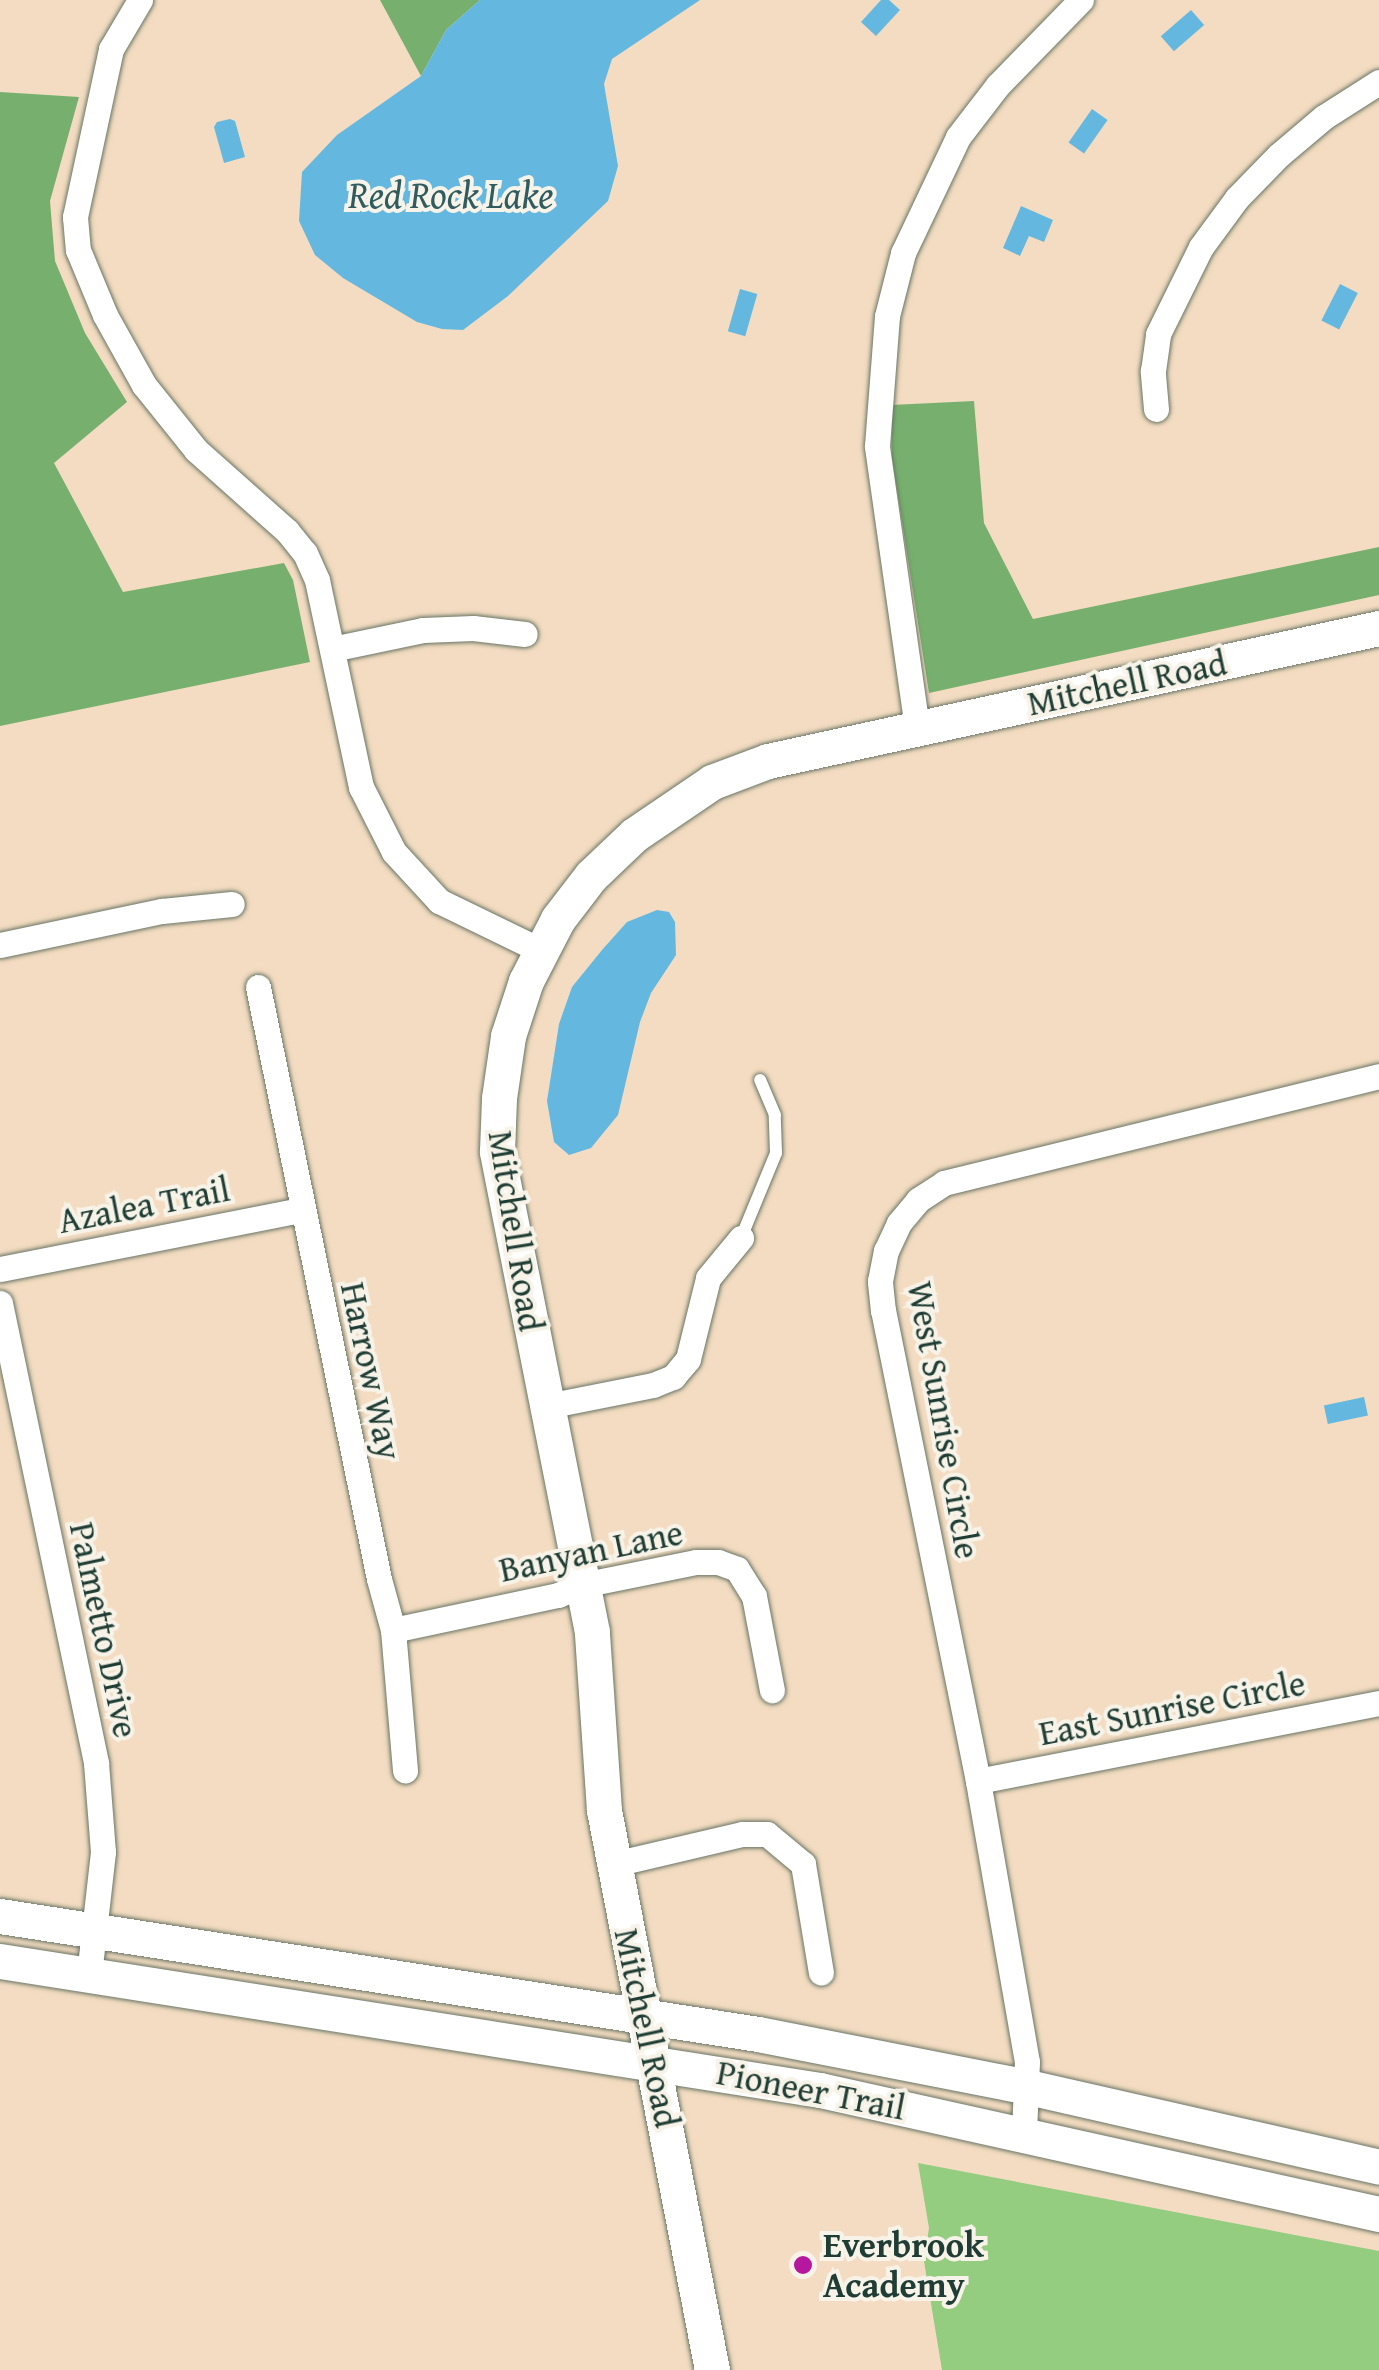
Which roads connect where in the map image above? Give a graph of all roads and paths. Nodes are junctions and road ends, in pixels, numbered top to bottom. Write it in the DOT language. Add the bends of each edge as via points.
graph roads {
  1 [pos="140,0"];
  2 [pos="1081,0"];
  3 [pos="1379,82"];
  4 [pos="1156,409"];
  5 [pos="1379,628"];
  6 [pos="525,634"];
  7 [pos="332,649"];
  8 [pos="917,728"];
  9 [pos="232,904"];
  10 [pos="0,946"];
  11 [pos="540,950"];
  12 [pos="258,988"];
  13 [pos="1379,1076"];
  14 [pos="760,1080"];
  15 [pos="302,1210"];
  16 [pos="741,1238"];
  17 [pos="0,1269"];
  18 [pos="0,1303"];
  19 [pos="547,1406"];
  20 [pos="582,1584"];
  21 [pos="394,1630"];
  22 [pos="772,1690"];
  23 [pos="1379,1703"];
  24 [pos="405,1770"];
  25 [pos="978,1781"];
  26 [pos="614,1864"];
  27 [pos="0,1916"];
  28 [pos="95,1930"];
  29 [pos="0,1961"];
  30 [pos="821,1973"];
  31 [pos="89,1974"];
  32 [pos="643,2015"];
  33 [pos="656,2064"];
  34 [pos="1028,2088"];
  35 [pos="1024,2133"];
  36 [pos="1379,2167"];
  37 [pos="1379,2214"];
  38 [pos="712,2370"];
  1 -- 7 [label="street" via="110,50 77,202 78,250 144,385 196,450 305,553"];
  2 -- 8 [label="street" via="958,137 903,253 887,316 877,446"];
  3 -- 4 [label="street" via="1278,156 1201,247 1158,334"];
  5 -- 8 [label="main road, Mitchell Road"];
  6 -- 7 [label="street" via="423,630"];
  7 -- 11 [label="street" via="362,787 394,852 439,901"];
  8 -- 11 [label="main road, Mitchell Road" via="768,761 712,782 634,835 591,876"];
  9 -- 10 [label="street" via="162,911"];
  11 -- 19 [label="main road, Mitchell Road" via="508,1036 497,1151"];
  12 -- 15 [label="street, Harrow Way"];
  13 -- 25 [label="street, West Sunrise Circle" via="972,1174 918,1200 899,1223 880,1281 884,1312"];
  14 -- 16 [label="lane" via="775,1115 776,1153"];
  15 -- 17 [label="street, Azalea Trail"];
  15 -- 21 [label="street, Harrow Way"];
  16 -- 19 [label="street" via="708,1278 688,1359 673,1377"];
  18 -- 28 [label="street, Palmetto Drive" via="96,1764 104,1852"];
  19 -- 20 [label="main road, Mitchell Road"];
  20 -- 21 [label="street, Banyan Lane"];
  20 -- 22 [label="street, Banyan Lane" via="696,1562 737,1569 754,1596"];
  20 -- 26 [label="main road, Mitchell Road"];
  21 -- 24 [label="street, Harrow Way"];
  23 -- 25 [label="street, East Sunrise Circle"];
  25 -- 34 [label="street, West Sunrise Circle"];
  26 -- 30 [label="street" via="767,1834 803,1864"];
  26 -- 32 [label="main road, Mitchell Road"];
  27 -- 28 [label="main road, Pioneer Trail"];
  28 -- 31 [label="street, Palmetto Drive"];
  28 -- 32 [label="main road, Pioneer Trail"];
  29 -- 31 [label="main road, Pioneer Trail"];
  31 -- 33 [label="main road, Pioneer Trail"];
  32 -- 33 [label="main road, Mitchell Road"];
  32 -- 34 [label="main road, Pioneer Trail"];
  33 -- 35 [label="main road, Pioneer Trail"];
  33 -- 38 [label="main road, Mitchell Road"];
  34 -- 35 [label="street, West Sunrise Circle"];
  34 -- 36 [label="main road, Pioneer Trail"];
  35 -- 37 [label="main road, Pioneer Trail"];
}
